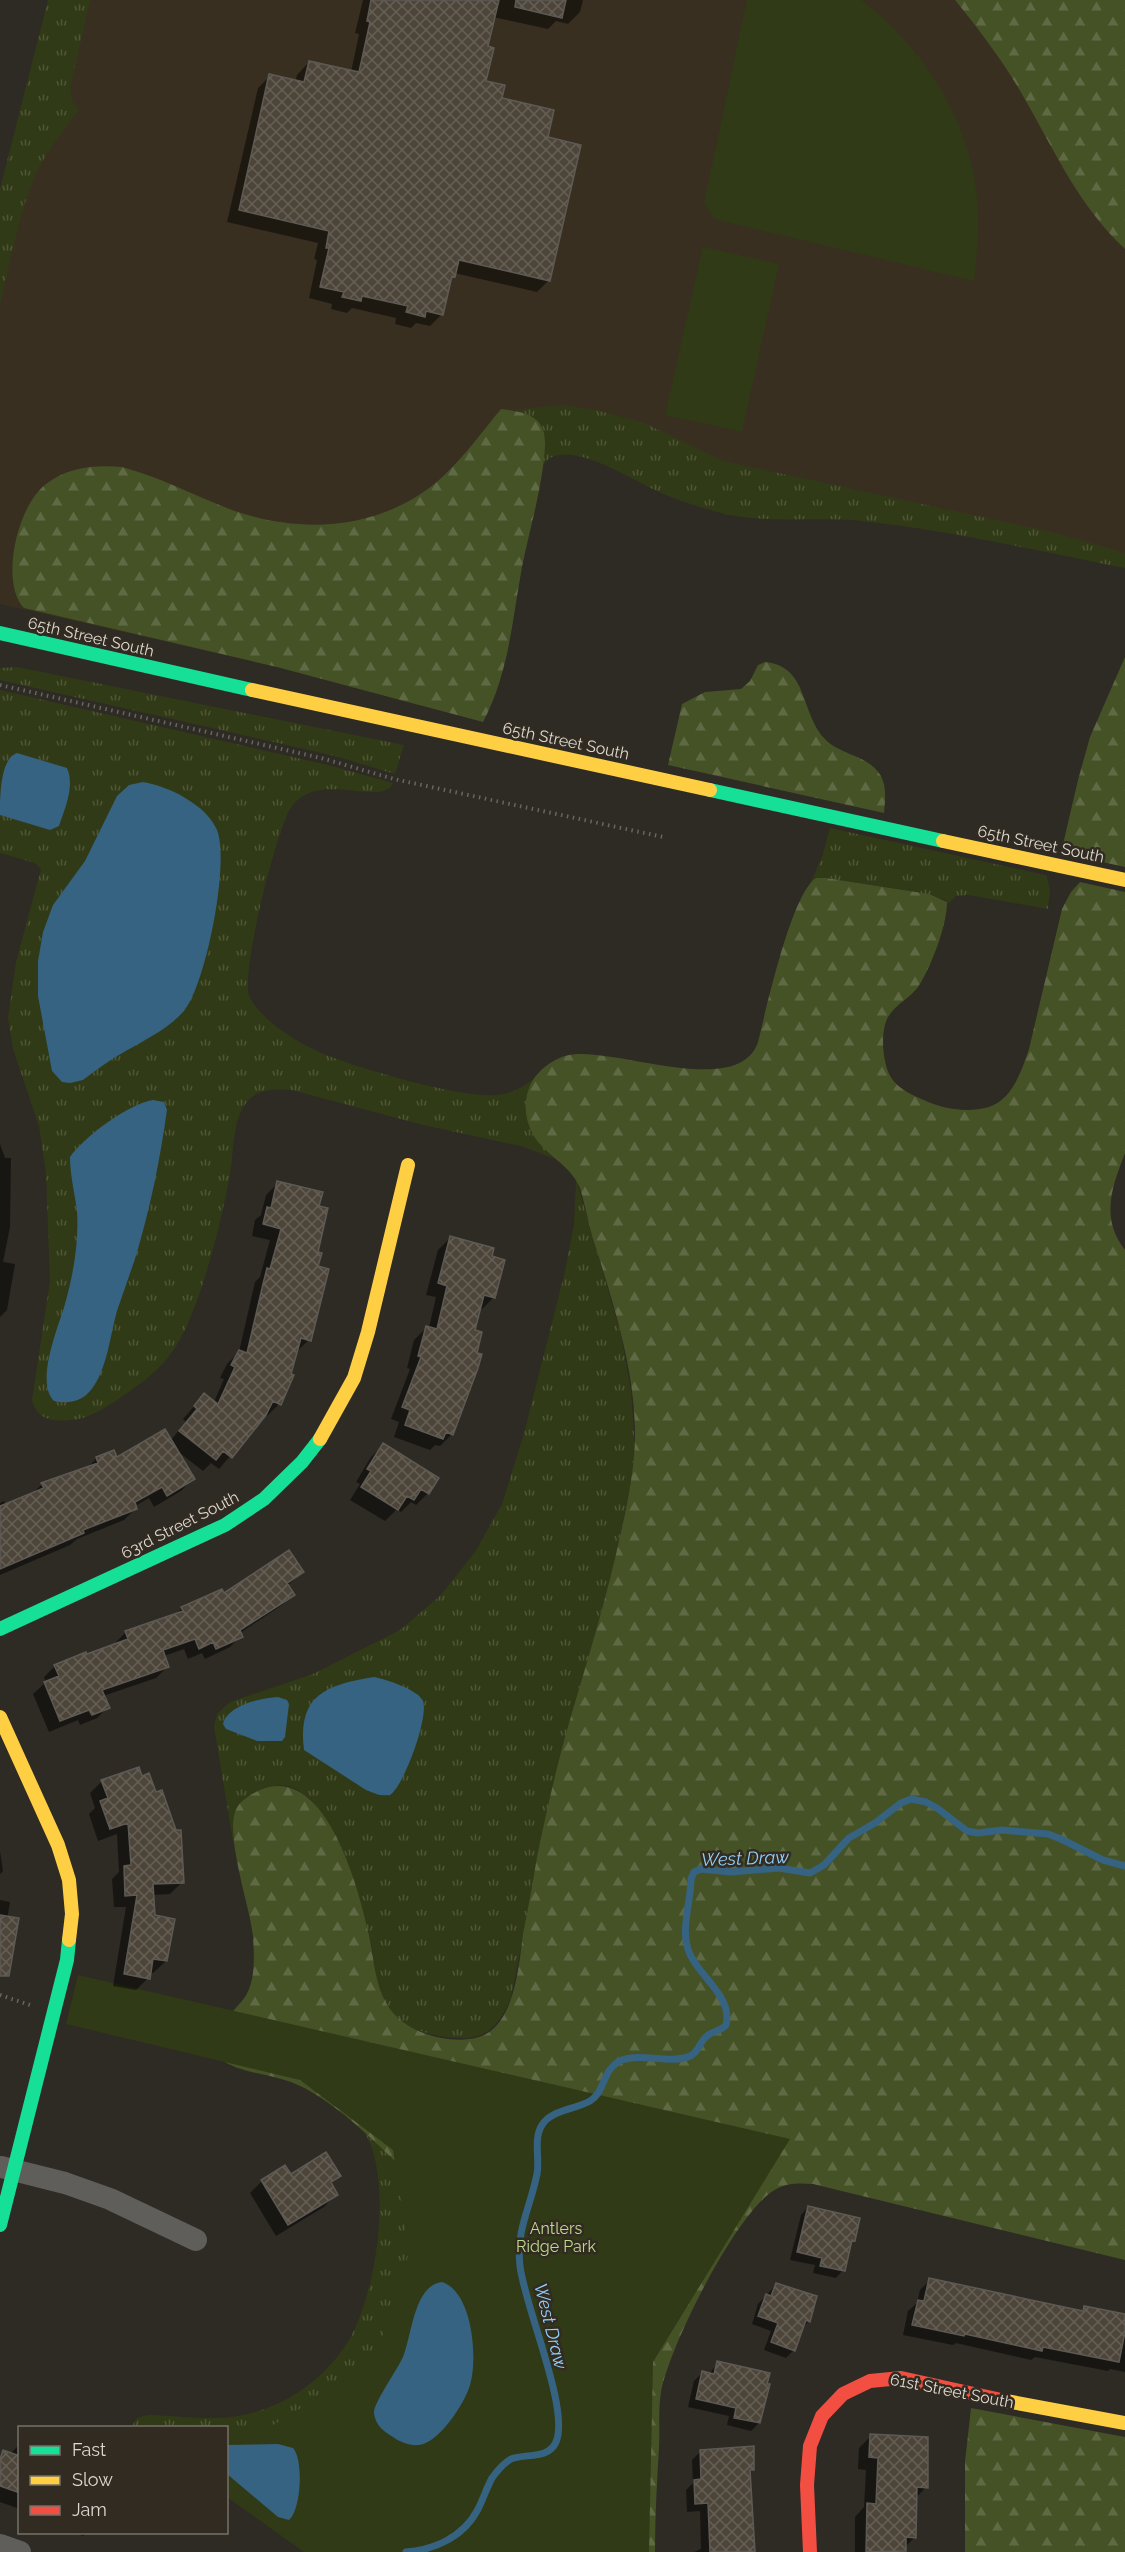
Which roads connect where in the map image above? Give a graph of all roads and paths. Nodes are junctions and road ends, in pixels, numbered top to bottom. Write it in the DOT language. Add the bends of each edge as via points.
graph roads {
  1 [pos="0,633"];
  2 [pos="0,685"];
  3 [pos="663,837"];
  4 [pos="1125,880"];
  5 [pos="408,1165"];
  6 [pos="0,1629"];
  7 [pos="0,1717"];
  8 [pos="0,1995"];
  9 [pos="37,2007"];
  10 [pos="7,2168"];
  11 [pos="0,2225"];
  12 [pos="196,2240"];
  13 [pos="1125,2423"];
  14 [pos="0,2545"];
  15 [pos="20,2552"];
  16 [pos="810,2552"];
  1 -- 4 [label="street, 65th Street South"];
  2 -- 3 [label="path" via="321,758 406,782"];
  5 -- 6 [label="street, 63rd Street South" via="354,1378 323,1435 302,1462 264,1499 225,1525"];
  7 -- 10 [label="street" via="58,1845 69,1880 72,1914 68,1954"];
  8 -- 9 [label="path"];
  10 -- 11 [label="street"];
  10 -- 12 [label="street" via="110,2199"];
  13 -- 16 [label="street, 61st Street South" via="901,2378 861,2383 830,2404 813,2434 808,2461"];
  14 -- 15 [label="street"];
}
